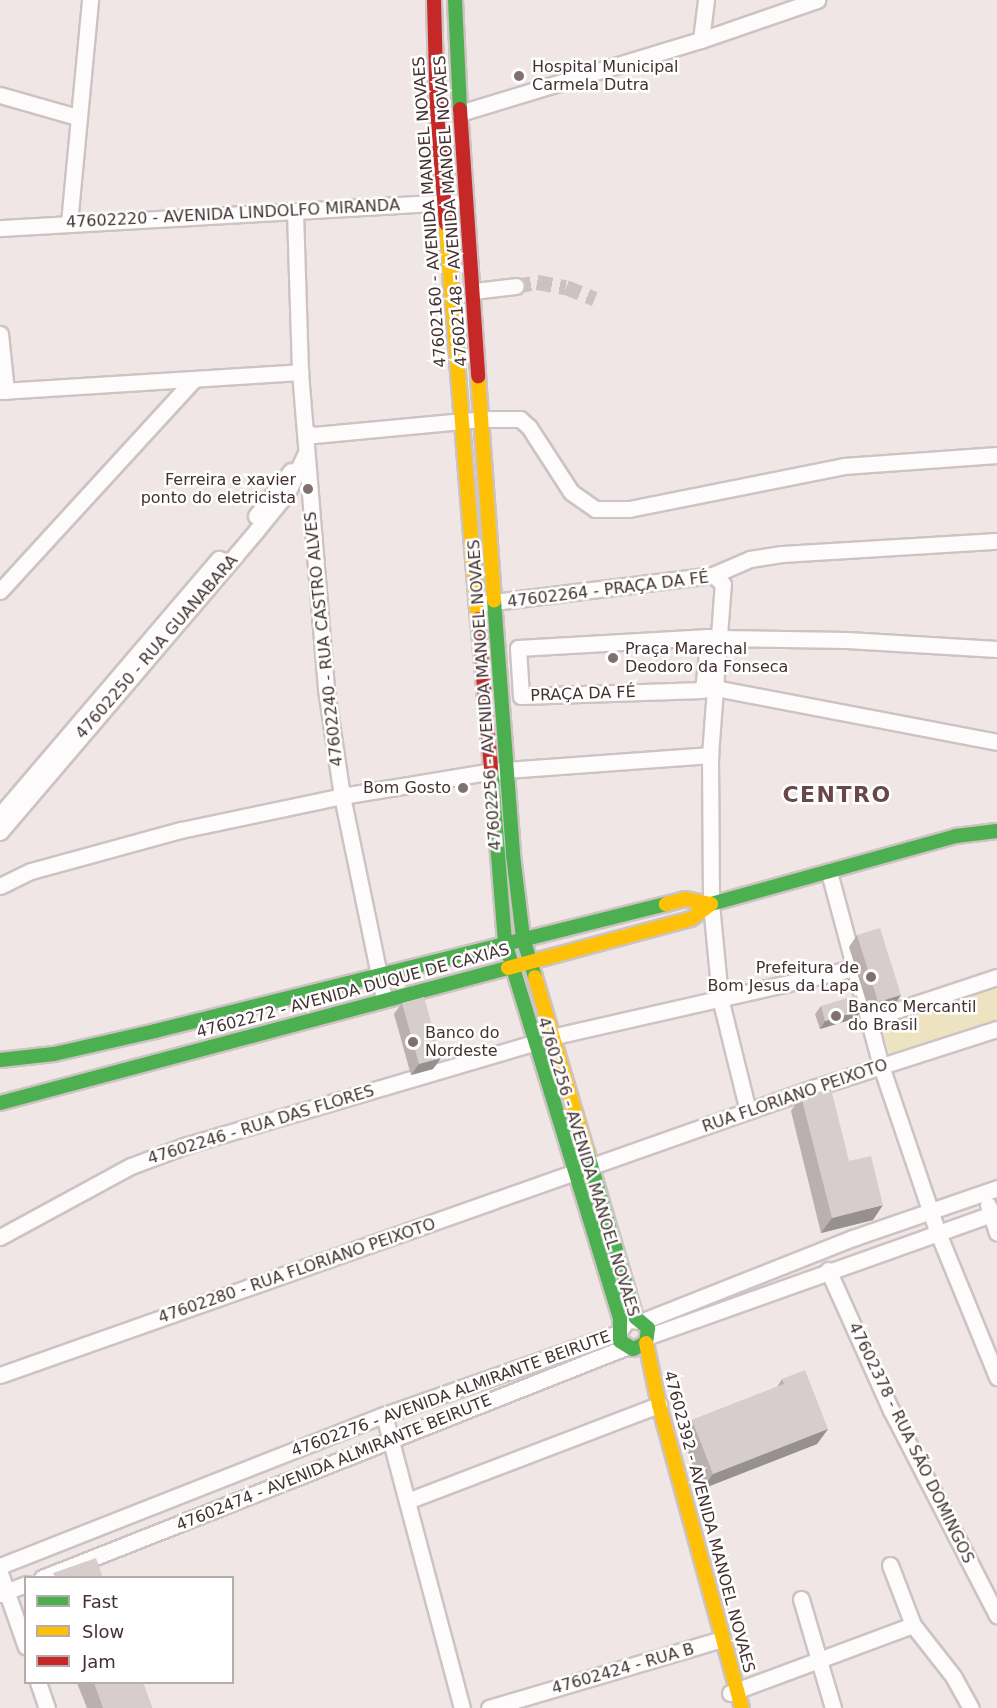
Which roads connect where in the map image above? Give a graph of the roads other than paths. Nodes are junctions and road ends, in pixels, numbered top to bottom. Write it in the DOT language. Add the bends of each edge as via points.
graph roads {
  1 [pos="90,0"];
  2 [pos="434,0"];
  3 [pos="456,0"];
  4 [pos="706,0"];
  5 [pos="817,0"];
  6 [pos="700,40"];
  7 [pos="0,95"];
  8 [pos="460,113"];
  9 [pos="77,117"];
  10 [pos="465,201"];
  11 [pos="445,202"];
  12 [pos="295,212"];
  13 [pos="69,223"];
  14 [pos="0,228"];
  15 [pos="516,286"];
  16 [pos="474,291"];
  17 [pos="0,333"];
  18 [pos="300,372"];
  19 [pos="194,380"];
  20 [pos="3,391"];
  21 [pos="482,419"];
  22 [pos="462,422"];
  23 [pos="305,432"];
  24 [pos="305,455"];
  25 [pos="997,455"];
  26 [pos="997,541"];
  27 [pos="714,575"];
  28 [pos="0,591"];
  29 [pos="496,603"];
  30 [pos="475,604"];
  31 [pos="714,642"];
  32 [pos="997,649"];
  33 [pos="715,688"];
  34 [pos="997,742"];
  35 [pos="710,755"];
  36 [pos="510,770"];
  37 [pos="493,771"];
  38 [pos="342,796"];
  39 [pos="0,814"];
  40 [pos="997,831"];
  41 [pos="0,832"];
  42 [pos="829,872"];
  43 [pos="0,886"];
  44 [pos="711,904"];
  45 [pos="523,938"];
  46 [pos="505,942"];
  47 [pos="527,962"];
  48 [pos="509,966"];
  49 [pos="854,968"];
  50 [pos="380,975"];
  51 [pos="997,977"];
  52 [pos="720,998"];
  53 [pos="384,999"];
  54 [pos="870,1018"];
  55 [pos="997,1029"];
  56 [pos="551,1037"];
  57 [pos="534,1043"];
  58 [pos="0,1060"];
  59 [pos="881,1066"];
  60 [pos="61,1069"];
  61 [pos="0,1103"];
  62 [pos="748,1111"];
  63 [pos="593,1167"];
  64 [pos="576,1172"];
  65 [pos="990,1190"];
  66 [pos="930,1211"];
  67 [pos="994,1213"];
  68 [pos="938,1233"];
  69 [pos="997,1233"];
  70 [pos="0,1237"];
  71 [pos="613,1240"];
  72 [pos="597,1246"];
  73 [pos="828,1270"];
  74 [pos="639,1320"];
  75 [pos="625,1339"];
  76 [pos="648,1340"];
  77 [pos="0,1375"];
  78 [pos="997,1377"];
  79 [pos="654,1407"];
  80 [pos="384,1415"];
  81 [pos="393,1440"];
  82 [pos="407,1501"];
  83 [pos="106,1526"];
  84 [pos="115,1550"];
  85 [pos="890,1565"];
  86 [pos="0,1566"];
  87 [pos="0,1573"];
  88 [pos="47,1576"];
  89 [pos="24,1584"];
  90 [pos="2,1588"];
  91 [pos="801,1599"];
  92 [pos="997,1615"];
  93 [pos="913,1625"];
  94 [pos="717,1641"];
  95 [pos="24,1642"];
  96 [pos="818,1659"];
  97 [pos="38,1684"];
  98 [pos="732,1697"];
  99 [pos="47,1708"];
  100 [pos="462,1708"];
  101 [pos="489,1708"];
  102 [pos="742,1708"];
  103 [pos="833,1708"];
  104 [pos="971,1708"];
  1 -- 9 [label="street"];
  2 -- 11 [label="main road, 47602160 - AVENIDA MANOEL NOVAES" via="437,114"];
  3 -- 8 [label="main road, 47602148 - AVENIDA MANOEL NOVAES"];
  4 -- 6 [label="street"];
  5 -- 6 [label="street"];
  6 -- 8 [label="street"];
  7 -- 9 [label="street"];
  8 -- 10 [label="main road, 47602148 - AVENIDA MANOEL NOVAES"];
  9 -- 13 [label="street"];
  10 -- 11 [label="street, 47602220 - AVENIDA LINDOLFO MIRANDA"];
  10 -- 16 [label="main road, 47602148 - AVENIDA MANOEL NOVAES"];
  11 -- 12 [label="street, 47602220 - AVENIDA LINDOLFO MIRANDA"];
  11 -- 22 [label="main road, 47602160 - AVENIDA MANOEL NOVAES"];
  12 -- 13 [label="street, 47602220 - AVENIDA LINDOLFO MIRANDA"];
  12 -- 18 [label="street, 47602240 - RUA CASTRO ALVES"];
  13 -- 14 [label="street, 47602220 - AVENIDA LINDOLFO MIRANDA"];
  15 -- 16 [label="street"];
  16 -- 21 [label="main road, 47602148 - AVENIDA MANOEL NOVAES"];
  17 -- 20 [label="street"];
  18 -- 19 [label="street"];
  18 -- 23 [label="street, 47602240 - RUA CASTRO ALVES"];
  19 -- 20 [label="street"];
  19 -- 28 [label="street"];
  21 -- 22 [label="street"];
  21 -- 25 [label="street" via="520,419 571,492 595,509 629,509 844,466"];
  21 -- 29 [label="main road, 47602256 - AVENIDA MANOEL NOVAES"];
  22 -- 23 [label="street"];
  22 -- 30 [label="main road, 47602256 - AVENIDA MANOEL NOVAES"];
  23 -- 24 [label="street, 47602240 - RUA CASTRO ALVES"];
  24 -- 38 [label="street, 47602240 - RUA CASTRO ALVES" via="326,689"];
  24 -- 39 [label="street"];
  24 -- 41 [label="street, 47602250 - RUA GUANABARA" via="286,493 262,524"];
  26 -- 27 [label="street" via="782,554 750,559"];
  27 -- 29 [label="street, 47602264 - PRAÇA DA FÉ"];
  27 -- 31 [label="street, 47602264 - PRAÇA DA FÉ" via="723,584"];
  29 -- 30 [label="street, 47602264 - PRAÇA DA FÉ"];
  29 -- 36 [label="main road, 47602256 - AVENIDA MANOEL NOVAES"];
  30 -- 37 [label="main road, 47602256 - AVENIDA MANOEL NOVAES"];
  31 -- 31 [label="street, PRAÇA DA FÉ" via="703,690 521,696 518,648 709,637"];
  31 -- 32 [label="street" via="847,639"];
  31 -- 33 [label="street, 47602264 - PRAÇA DA FÉ"];
  33 -- 34 [label="street"];
  33 -- 35 [label="street, 47602264 - PRAÇA DA FÉ"];
  35 -- 36 [label="street"];
  35 -- 44 [label="street, 47602264 - PRAÇA DA FÉ"];
  36 -- 37 [label="street"];
  36 -- 45 [label="main road, 47602256 - AVENIDA MANOEL NOVAES" via="513,855"];
  37 -- 38 [label="street"];
  37 -- 46 [label="main road, 47602256 - AVENIDA MANOEL NOVAES"];
  38 -- 43 [label="street" via="181,830 31,871"];
  38 -- 50 [label="street, 47602240 - RUA CASTRO ALVES"];
  40 -- 42 [label="main road, 47602272 - AVENIDA DUQUE DE CAXIAS" via="956,836"];
  42 -- 44 [label="main road, 47602272 - AVENIDA DUQUE DE CAXIAS"];
  42 -- 49 [label="street"];
  44 -- 45 [label="main road, 47602272 - AVENIDA DUQUE DE CAXIAS" via="685,899"];
  44 -- 47 [label="main road, 47602272 - AVENIDA DUQUE DE CAXIAS" via="691,919"];
  44 -- 52 [label="street, 47602264 - PRAÇA DA FÉ"];
  45 -- 46 [label="main road, 47602272 - AVENIDA DUQUE DE CAXIAS"];
  45 -- 47 [label="main road, 47602256 - AVENIDA MANOEL NOVAES"];
  46 -- 48 [label="main road, 47602256 - AVENIDA MANOEL NOVAES"];
  46 -- 50 [label="main road, 47602272 - AVENIDA DUQUE DE CAXIAS"];
  47 -- 48 [label="main road, 47602272 - AVENIDA DUQUE DE CAXIAS"];
  47 -- 56 [label="main road, 47602256 - AVENIDA MANOEL NOVAES"];
  48 -- 53 [label="main road, 47602272 - AVENIDA DUQUE DE CAXIAS"];
  48 -- 57 [label="main road, 47602256 - AVENIDA MANOEL NOVAES"];
  49 -- 52 [label="street"];
  49 -- 54 [label="street"];
  50 -- 53 [label="street, 47602240 - RUA CASTRO ALVES"];
  50 -- 60 [label="main road, 47602272 - AVENIDA DUQUE DE CAXIAS"];
  51 -- 54 [label="street"];
  52 -- 56 [label="street"];
  52 -- 62 [label="street, 47602264 - PRAÇA DA FÉ"];
  53 -- 60 [label="main road, 47602272 - AVENIDA DUQUE DE CAXIAS"];
  54 -- 59 [label="street"];
  55 -- 59 [label="street, RUA FLORIANO PEIXOTO"];
  56 -- 63 [label="main road, 47602256 - AVENIDA MANOEL NOVAES"];
  57 -- 64 [label="main road, 47602256 - AVENIDA MANOEL NOVAES"];
  57 -- 70 [label="street, 47602246 - RUA DAS FLORES" via="187,1145 131,1166"];
  58 -- 60 [label="main road, 47602272 - AVENIDA DUQUE DE CAXIAS"];
  59 -- 62 [label="street, RUA FLORIANO PEIXOTO"];
  59 -- 66 [label="street"];
  60 -- 61 [label="main road, 47602272 - AVENIDA DUQUE DE CAXIAS"];
  62 -- 63 [label="street, RUA FLORIANO PEIXOTO"];
  63 -- 64 [label="street, 47602280 - RUA FLORIANO PEIXOTO"];
  63 -- 71 [label="main road, 47602256 - AVENIDA MANOEL NOVAES"];
  64 -- 72 [label="main road, 47602256 - AVENIDA MANOEL NOVAES"];
  64 -- 77 [label="street, 47602280 - RUA FLORIANO PEIXOTO"];
  65 -- 66 [label="street, 47602276 - AVENIDA ALMIRANTE BEIRUTE"];
  65 -- 67 [label="street"];
  66 -- 68 [label="street"];
  66 -- 74 [label="street, 47602276 - AVENIDA ALMIRANTE BEIRUTE"];
  67 -- 68 [label="street"];
  67 -- 69 [label="street"];
  68 -- 73 [label="street"];
  68 -- 78 [label="street"];
  71 -- 72 [label="street"];
  71 -- 74 [label="main road, 47602256 - AVENIDA MANOEL NOVAES"];
  72 -- 75 [label="main road, 47602256 - AVENIDA MANOEL NOVAES"];
  73 -- 76 [label="street"];
  73 -- 92 [label="street, 47602378 - RUA SÃO DOMINGOS" via="891,1410"];
  74 -- 75 [label="street, 47602276 - AVENIDA ALMIRANTE BEIRUTE"];
  74 -- 76 [label="main road, 47602256 - AVENIDA MANOEL NOVAES"];
  75 -- 76 [label="main road"];
  75 -- 79 [label="main road, 47602256 - AVENIDA MANOEL NOVAES"];
  75 -- 80 [label="street, 47602276 - AVENIDA ALMIRANTE BEIRUTE"];
  75 -- 81 [label="street, 47602474 - AVENIDA ALMIRANTE BEIRUTE"];
  76 -- 79 [label="main road, 47602392 - AVENIDA MANOEL NOVAES"];
  79 -- 82 [label="street"];
  79 -- 94 [label="main road, 47602392 - AVENIDA MANOEL NOVAES"];
  80 -- 81 [label="street"];
  80 -- 83 [label="street, 47602276 - AVENIDA ALMIRANTE BEIRUTE"];
  81 -- 82 [label="street"];
  81 -- 84 [label="street, 47602474 - AVENIDA ALMIRANTE BEIRUTE"];
  82 -- 100 [label="street"];
  83 -- 84 [label="street"];
  83 -- 86 [label="street, 47602276 - AVENIDA ALMIRANTE BEIRUTE"];
  84 -- 88 [label="street, 47602474 - AVENIDA ALMIRANTE BEIRUTE"];
  85 -- 93 [label="street"];
  87 -- 90 [label="street"];
  89 -- 90 [label="street"];
  90 -- 95 [label="street"];
  91 -- 96 [label="street"];
  93 -- 96 [label="street"];
  93 -- 104 [label="street" via="953,1676"];
  94 -- 98 [label="main road, 47602392 - AVENIDA MANOEL NOVAES"];
  94 -- 101 [label="street, 47602424 - RUA B"];
  96 -- 98 [label="street"];
  96 -- 103 [label="street"];
  97 -- 99 [label="street"];
  98 -- 102 [label="main road, 47602392 - AVENIDA MANOEL NOVAES"];
}
